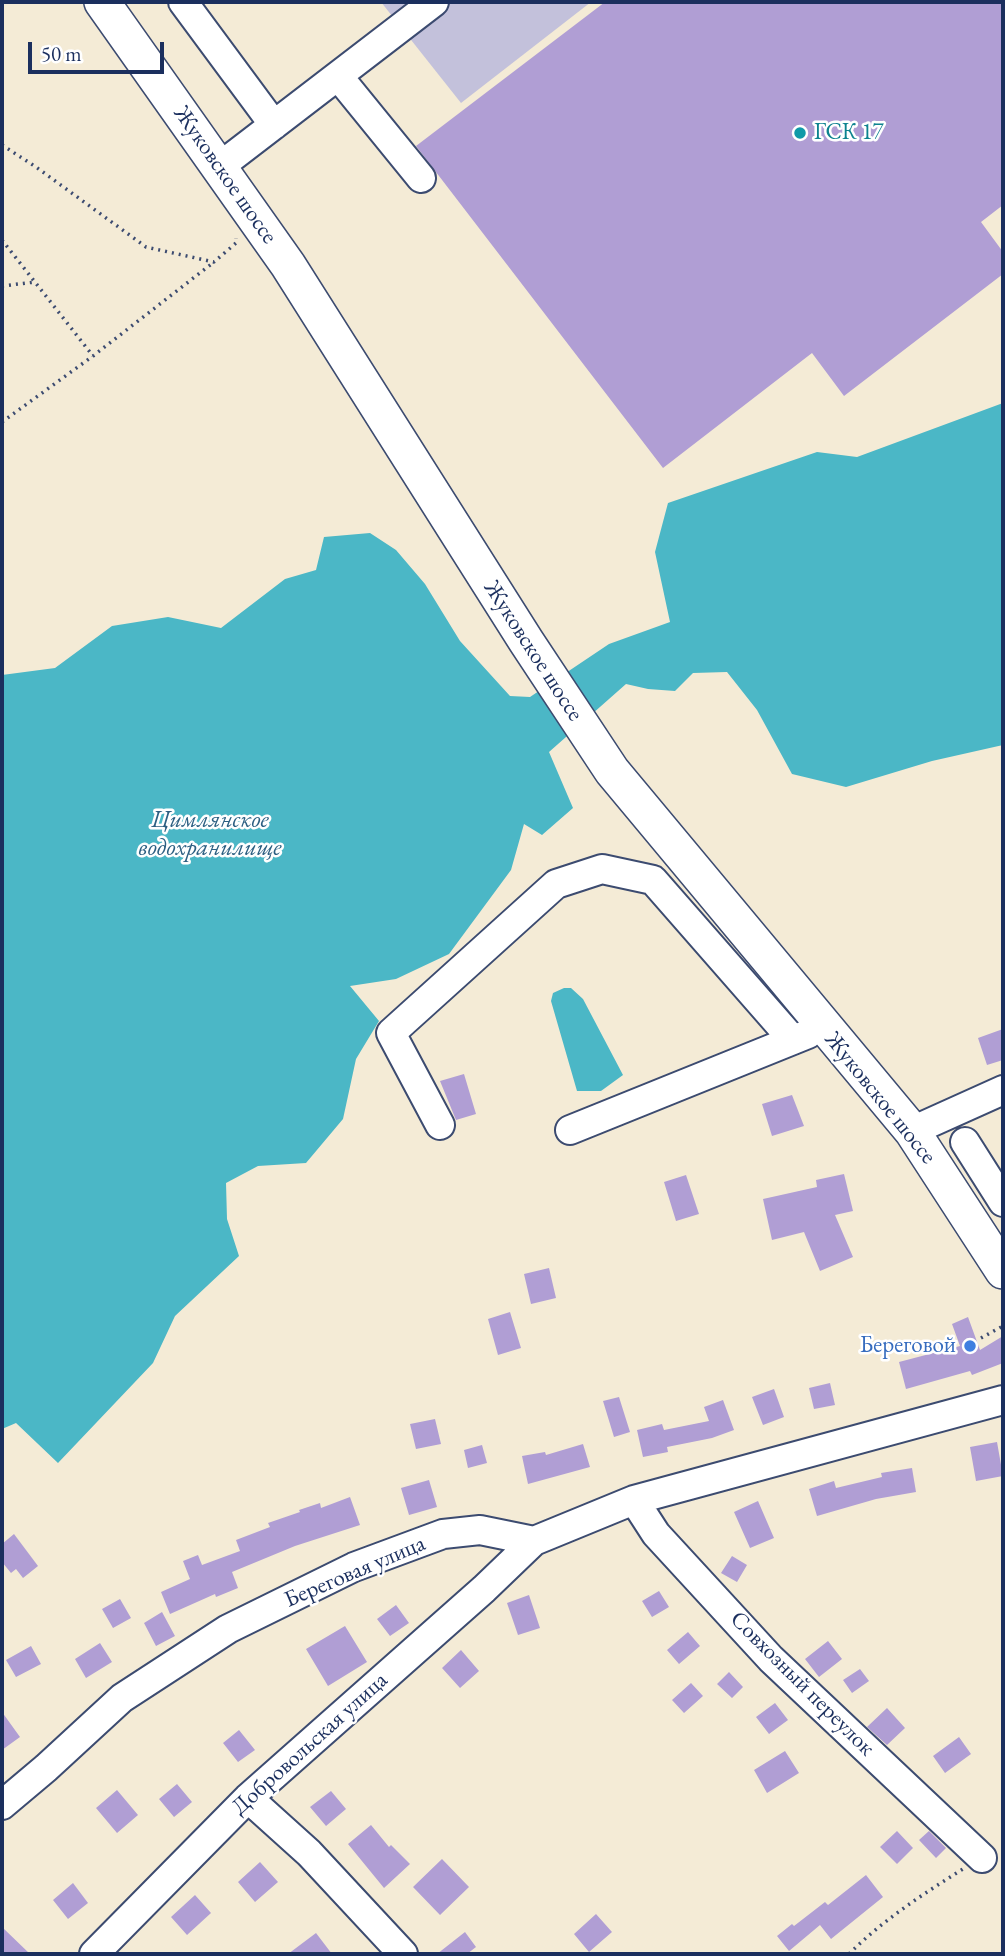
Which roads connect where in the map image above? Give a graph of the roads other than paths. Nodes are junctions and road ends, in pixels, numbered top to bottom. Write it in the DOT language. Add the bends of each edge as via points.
graph roads {
  1 [pos="102,2"];
  2 [pos="183,2"];
  3 [pos="434,2"];
  4 [pos="338,76"];
  5 [pos="274,125"];
  6 [pos="219,167"];
  7 [pos="421,178"];
  8 [pos="808,1034"];
  9 [pos="1003,1090"];
  10 [pos="440,1125"];
  11 [pos="570,1130"];
  12 [pos="912,1131"];
  13 [pos="965,1142"];
  14 [pos="1003,1202"];
  15 [pos="1003,1271"];
  16 [pos="1003,1400"];
  17 [pos="634,1500"];
  18 [pos="534,1541"];
  19 [pos="248,1798"];
  20 [pos="2,1805"];
  21 [pos="982,1858"];
  22 [pos="94,1954"];
  23 [pos="403,1954"];
  1 -- 6 [label="main road, Жуковское шоссе"];
  2 -- 5 [label="street"];
  3 -- 4 [label="street"];
  4 -- 5 [label="street"];
  4 -- 7 [label="street"];
  5 -- 6 [label="street"];
  6 -- 8 [label="main road, Жуковское шоссе" via="288,265 612,771"];
  8 -- 10 [label="street" via="653,880 602,869 556,884 391,1033"];
  8 -- 11 [label="street"];
  8 -- 12 [label="main road, Жуковское шоссе"];
  9 -- 12 [label="street"];
  12 -- 15 [label="main road, Жуковское шоссе"];
  13 -- 14 [label="street"];
  16 -- 17 [label="street"];
  17 -- 18 [label="street"];
  17 -- 21 [label="street, Совхозный переулок" via="656,1534 771,1659"];
  18 -- 19 [label="street, Добровольская улица"];
  18 -- 20 [label="street, Береговая улица" via="481,1530 443,1534 354,1567 240,1624 121,1698"];
  19 -- 22 [label="street, Добровольская улица"];
  19 -- 23 [label="street" via="309,1853"];
}
